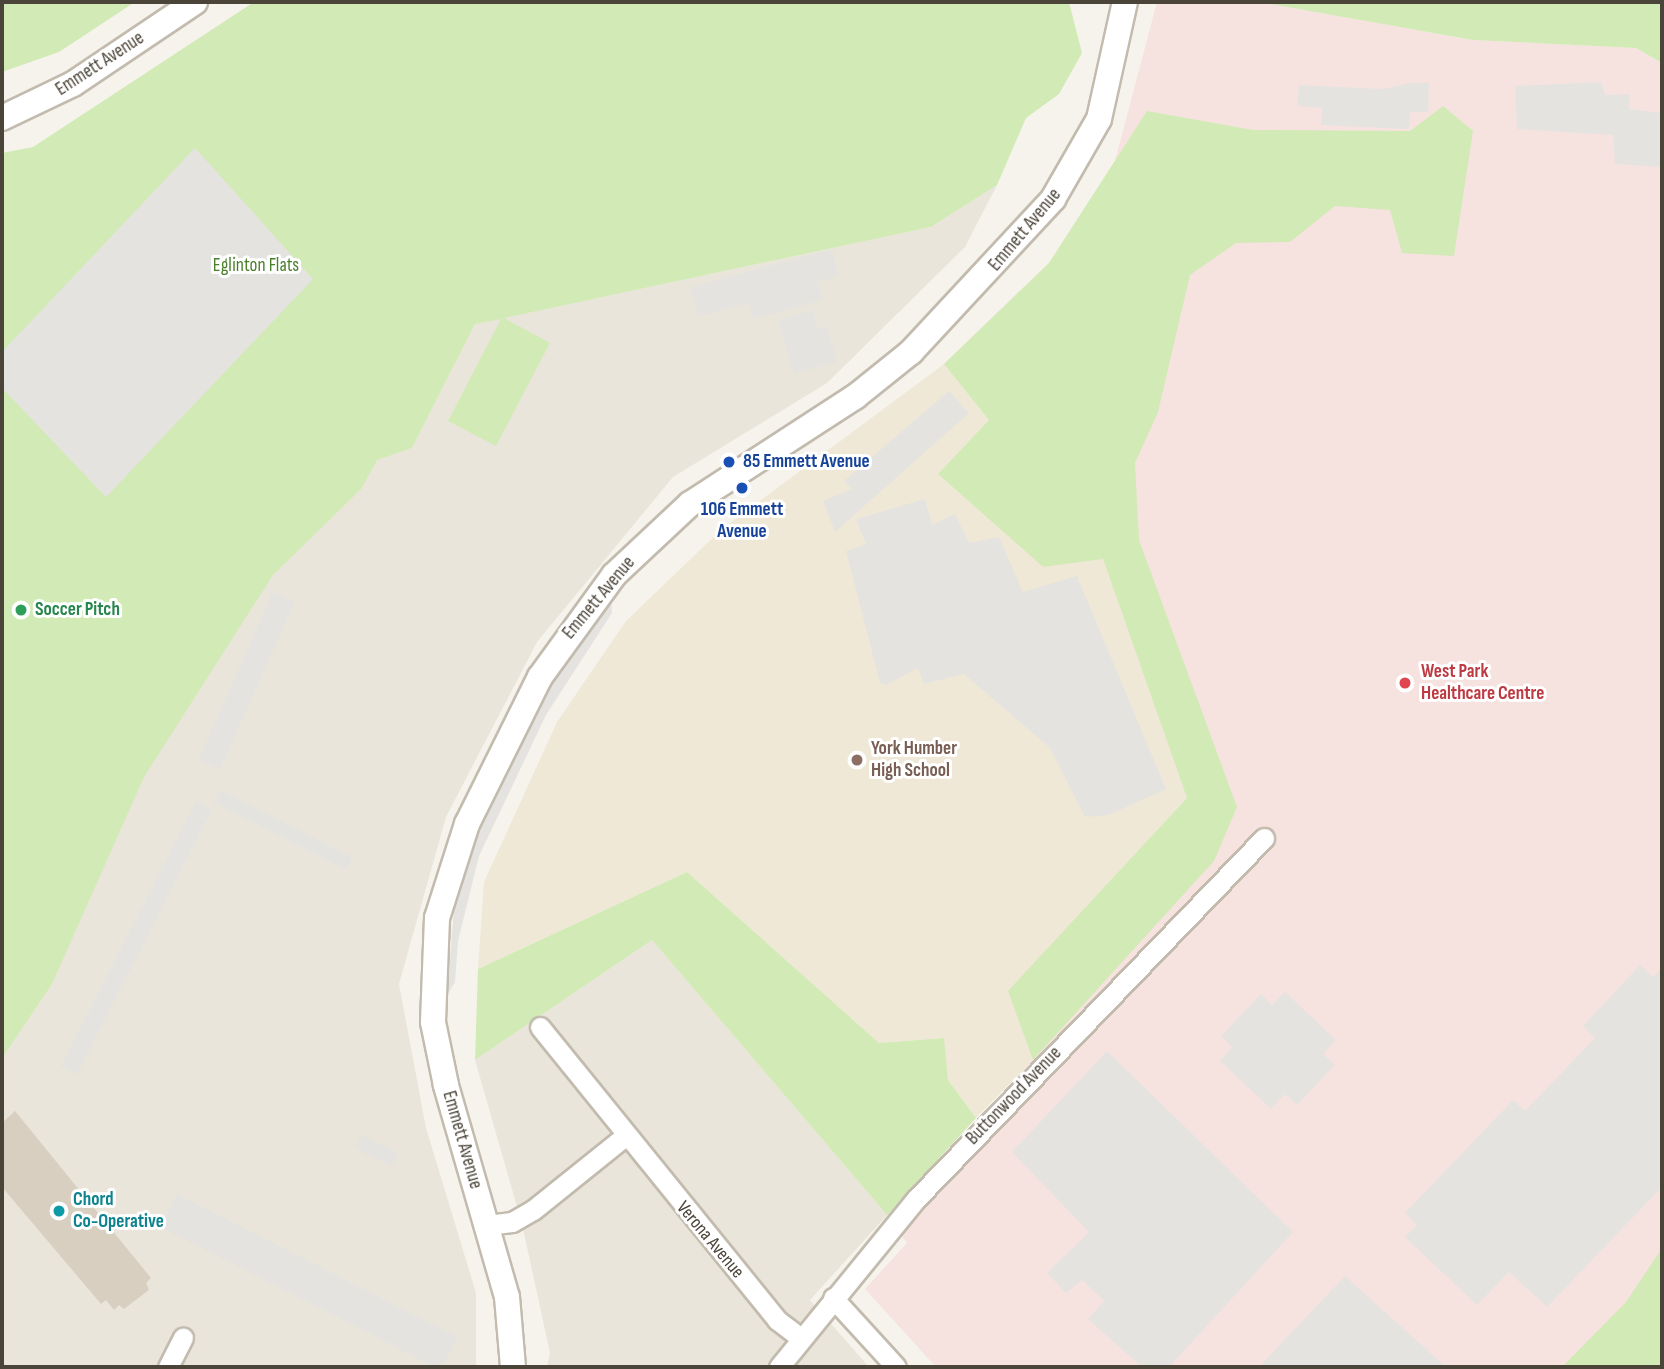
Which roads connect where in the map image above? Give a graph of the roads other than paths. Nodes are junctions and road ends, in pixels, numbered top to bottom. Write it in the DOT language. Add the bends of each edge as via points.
graph roads {
  1 [pos="195,2"];
  2 [pos="1125,2"];
  3 [pos="2,118"];
  4 [pos="1264,838"];
  5 [pos="540,1027"];
  6 [pos="625,1136"];
  7 [pos="487,1224"];
  8 [pos="833,1298"];
  9 [pos="183,1338"];
  10 [pos="801,1338"];
  11 [pos="168,1367"];
  12 [pos="513,1367"];
  13 [pos="779,1367"];
  14 [pos="896,1367"];
  1 -- 3 [label="street, Emmett Avenue" via="72,84"];
  2 -- 7 [label="street, Emmett Avenue" via="1099,119 1072,171 1024,235 951,313 878,379 728,477 647,541 564,639 517,720 450,868 432,962 436,1041"];
  4 -- 8 [label="street, Buttonwood Avenue" via="917,1198"];
  5 -- 6 [label="street, Verona Avenue"];
  6 -- 7 [label="street" via="533,1210 512,1222"];
  6 -- 10 [label="street, Verona Avenue" via="777,1320"];
  7 -- 12 [label="street, Emmett Avenue" via="508,1297"];
  8 -- 10 [label="street, Buttonwood Avenue"];
  8 -- 14 [label="street"];
  9 -- 11 [label="street"];
  10 -- 13 [label="street, Buttonwood Avenue"];
}
